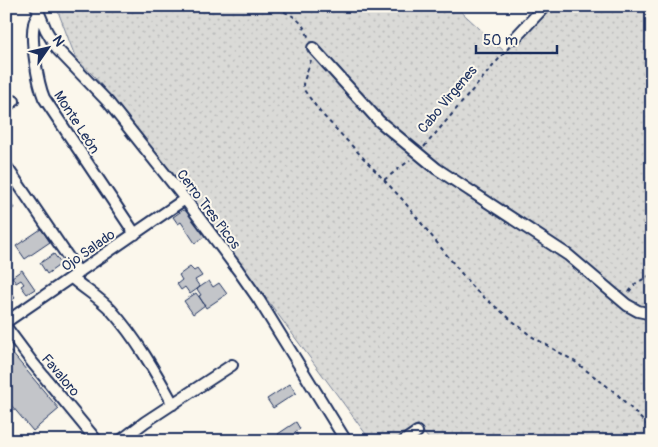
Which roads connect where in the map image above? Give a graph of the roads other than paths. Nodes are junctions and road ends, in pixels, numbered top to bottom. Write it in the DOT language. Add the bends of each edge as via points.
graph roads {
  1 [pos="545,6"];
  2 [pos="37,10"];
  3 [pos="515,38"];
  4 [pos="313,48"];
  5 [pos="6,166"];
  6 [pos="185,199"];
  7 [pos="135,234"];
  8 [pos="75,275"];
  9 [pos="652,314"];
  10 [pos="6,322"];
  11 [pos="6,327"];
  12 [pos="232,365"];
  13 [pos="173,404"];
  14 [pos="417,432"];
  15 [pos="97,441"];
  16 [pos="120,441"];
  17 [pos="346,441"];
  18 [pos="404,441"];
  1 -- 3 [label="street"];
  2 -- 6 [label="street, Cerro Tres Picos" via="57,49 108,102"];
  2 -- 7 [label="street, Monte León" via="33,38 44,98"];
  4 -- 9 [label="street" via="379,121 437,169 568,255 622,301 638,311"];
  5 -- 8 [label="street"];
  6 -- 7 [label="street, Ojo Salado"];
  6 -- 17 [label="street, Cerro Tres Picos" via="259,300"];
  7 -- 8 [label="street, Ojo Salado"];
  8 -- 10 [label="street, Ojo Salado"];
  8 -- 13 [label="street" via="111,310 142,350"];
  11 -- 15 [label="street, Favaloro"];
  12 -- 13 [label="street"];
  13 -- 16 [label="street"];
  14 -- 18 [label="street"];
}
